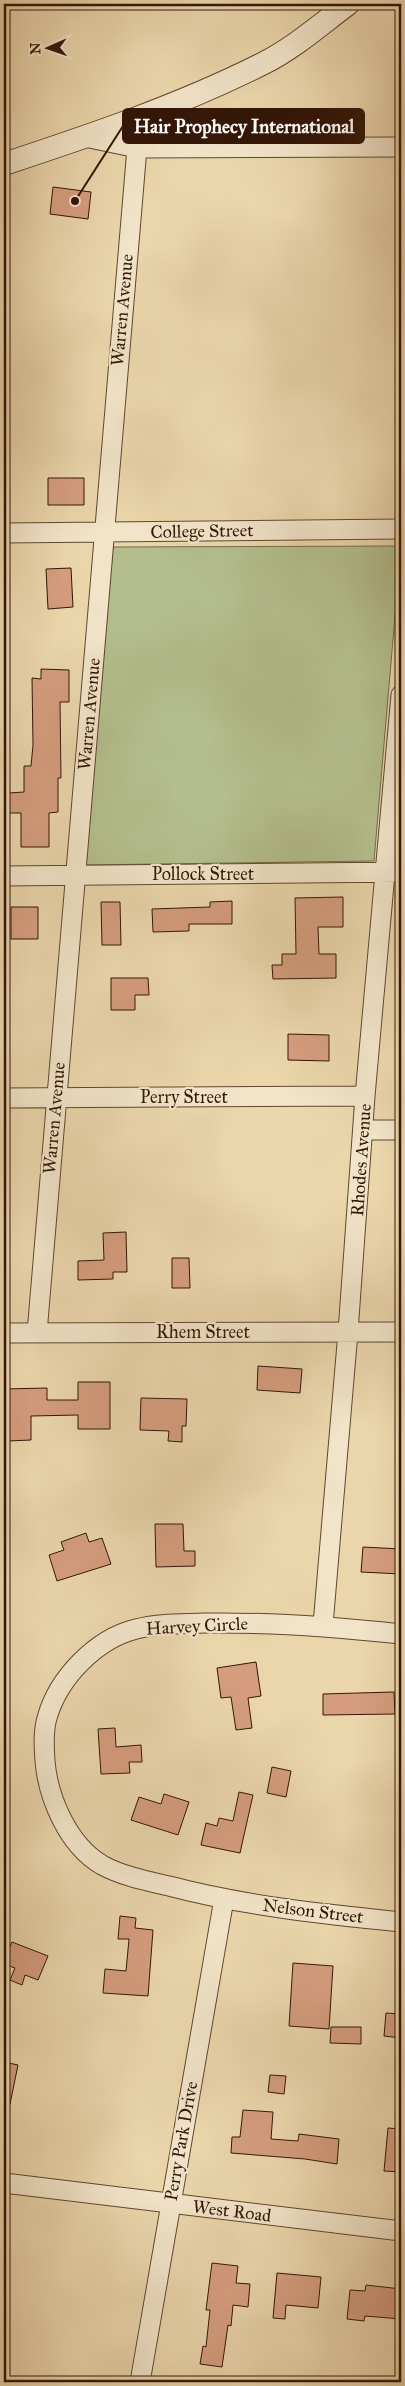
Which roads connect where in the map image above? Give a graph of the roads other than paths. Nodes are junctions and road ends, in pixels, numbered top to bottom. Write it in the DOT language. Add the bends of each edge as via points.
graph roads {
  1 [pos="348,4"];
  2 [pos="85,137"];
  3 [pos="401,147"];
  4 [pos="137,148"];
  5 [pos="4,164"];
  6 [pos="401,529"];
  7 [pos="104,532"];
  8 [pos="4,533"];
  9 [pos="401,696"];
  10 [pos="394,873"];
  11 [pos="4,876"];
  12 [pos="75,876"];
  13 [pos="365,1096"];
  14 [pos="4,1098"];
  15 [pos="56,1098"];
  16 [pos="363,1130"];
  17 [pos="401,1130"];
  18 [pos="348,1332"];
  19 [pos="401,1332"];
  20 [pos="4,1333"];
  21 [pos="38,1333"];
  22 [pos="322,1626"];
  23 [pos="401,1634"];
  24 [pos="224,1899"];
  25 [pos="401,1922"];
  26 [pos="4,2184"];
  27 [pos="170,2204"];
  28 [pos="401,2231"];
  29 [pos="140,2382"];
  1 -- 2 [label="street" via="265,62 162,108"];
  2 -- 4 [label="street"];
  2 -- 5 [label="street"];
  3 -- 4 [label="street"];
  4 -- 7 [label="street, Warren Avenue"];
  6 -- 7 [label="street, College Street"];
  7 -- 8 [label="street, College Street"];
  7 -- 12 [label="street, Warren Avenue"];
  9 -- 10 [label="street, Rhodes Avenue"];
  10 -- 12 [label="street, Pollock Street"];
  10 -- 13 [label="street, Rhodes Avenue"];
  11 -- 12 [label="street, Pollock Street"];
  12 -- 15 [label="street, Warren Avenue"];
  13 -- 15 [label="street, Perry Street"];
  13 -- 16 [label="street, Rhodes Avenue"];
  14 -- 15 [label="street, Perry Street"];
  15 -- 21 [label="street, Warren Avenue"];
  16 -- 17 [label="street"];
  16 -- 18 [label="street, Rhodes Avenue"];
  18 -- 19 [label="street, Rhem Street"];
  18 -- 21 [label="street, Rhem Street"];
  18 -- 22 [label="street, Rhodes Avenue"];
  20 -- 21 [label="street, Rhem Street"];
  22 -- 23 [label="street, Harvey Circle"];
  22 -- 24 [label="street, Harvey Circle" via="242,1622 136,1628 110,1640 79,1663 47,1717 44,1735 46,1776 69,1831 87,1853 102,1865 129,1875"];
  24 -- 25 [label="street, Nelson Street"];
  24 -- 27 [label="street, Perry Park Drive"];
  26 -- 27 [label="street, West Road"];
  27 -- 28 [label="street, West Road"];
  27 -- 29 [label="street, Perry Park Drive"];
}
